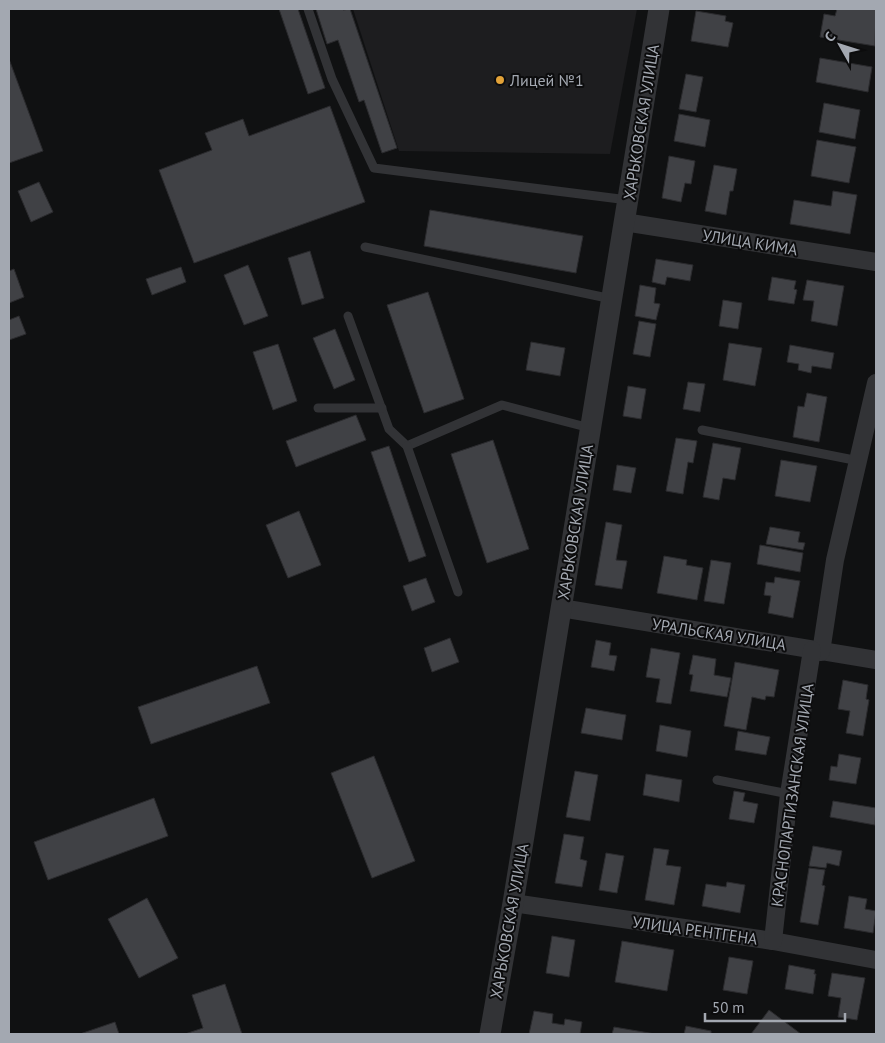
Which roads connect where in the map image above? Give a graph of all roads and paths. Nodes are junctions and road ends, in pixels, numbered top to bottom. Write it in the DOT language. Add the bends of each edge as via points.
graph roads {
  1 [pos="308,9"];
  2 [pos="659,9"];
  3 [pos="628,200"];
  4 [pos="624,222"];
  5 [pos="365,247"];
  6 [pos="876,260"];
  7 [pos="612,299"];
  8 [pos="348,316"];
  9 [pos="876,383"];
  10 [pos="318,408"];
  11 [pos="382,408"];
  12 [pos="590,428"];
  13 [pos="702,430"];
  14 [pos="407,446"];
  15 [pos="859,461"];
  16 [pos="458,592"];
  17 [pos="561,608"];
  18 [pos="817,651"];
  19 [pos="876,660"];
  20 [pos="717,780"];
  21 [pos="789,794"];
  22 [pos="513,903"];
  23 [pos="773,941"];
  24 [pos="876,960"];
  25 [pos="490,1034"];
  1 -- 3 [label="lane" via="332,79 374,168"];
  2 -- 3 [label="street, ХАРЬКОВСКАЯ УЛИЦА"];
  3 -- 4 [label="street, ХАРЬКОВСКАЯ УЛИЦА"];
  4 -- 6 [label="street, УЛИЦА КИМА"];
  4 -- 7 [label="street, ХАРЬКОВСКАЯ УЛИЦА"];
  5 -- 7 [label="lane"];
  7 -- 12 [label="street, ХАРЬКОВСКАЯ УЛИЦА"];
  8 -- 11 [label="lane"];
  9 -- 15 [label="street, КРАСНОПАРТИЗАНСКАЯ УЛИЦА"];
  10 -- 11 [label="lane"];
  11 -- 14 [label="lane" via="389,428"];
  12 -- 14 [label="lane" via="502,405"];
  12 -- 17 [label="street, ХАРЬКОВСКАЯ УЛИЦА"];
  13 -- 15 [label="lane"];
  14 -- 16 [label="lane"];
  15 -- 18 [label="street, КРАСНОПАРТИЗАНСКАЯ УЛИЦА"];
  17 -- 18 [label="street, УРАЛЬСКАЯ УЛИЦА"];
  17 -- 22 [label="street, ХАРЬКОВСКАЯ УЛИЦА"];
  18 -- 19 [label="street, УРАЛЬСКАЯ УЛИЦА"];
  18 -- 21 [label="street, КРАСНОПАРТИЗАНСКАЯ УЛИЦА"];
  20 -- 21 [label="lane"];
  21 -- 23 [label="street, КРАСНОПАРТИЗАНСКАЯ УЛИЦА"];
  22 -- 23 [label="street, УЛИЦА РЕНТГЕНА"];
  22 -- 25 [label="street, ХАРЬКОВСКАЯ УЛИЦА"];
  23 -- 24 [label="street, УЛИЦА РЕНТГЕНА"];
}
